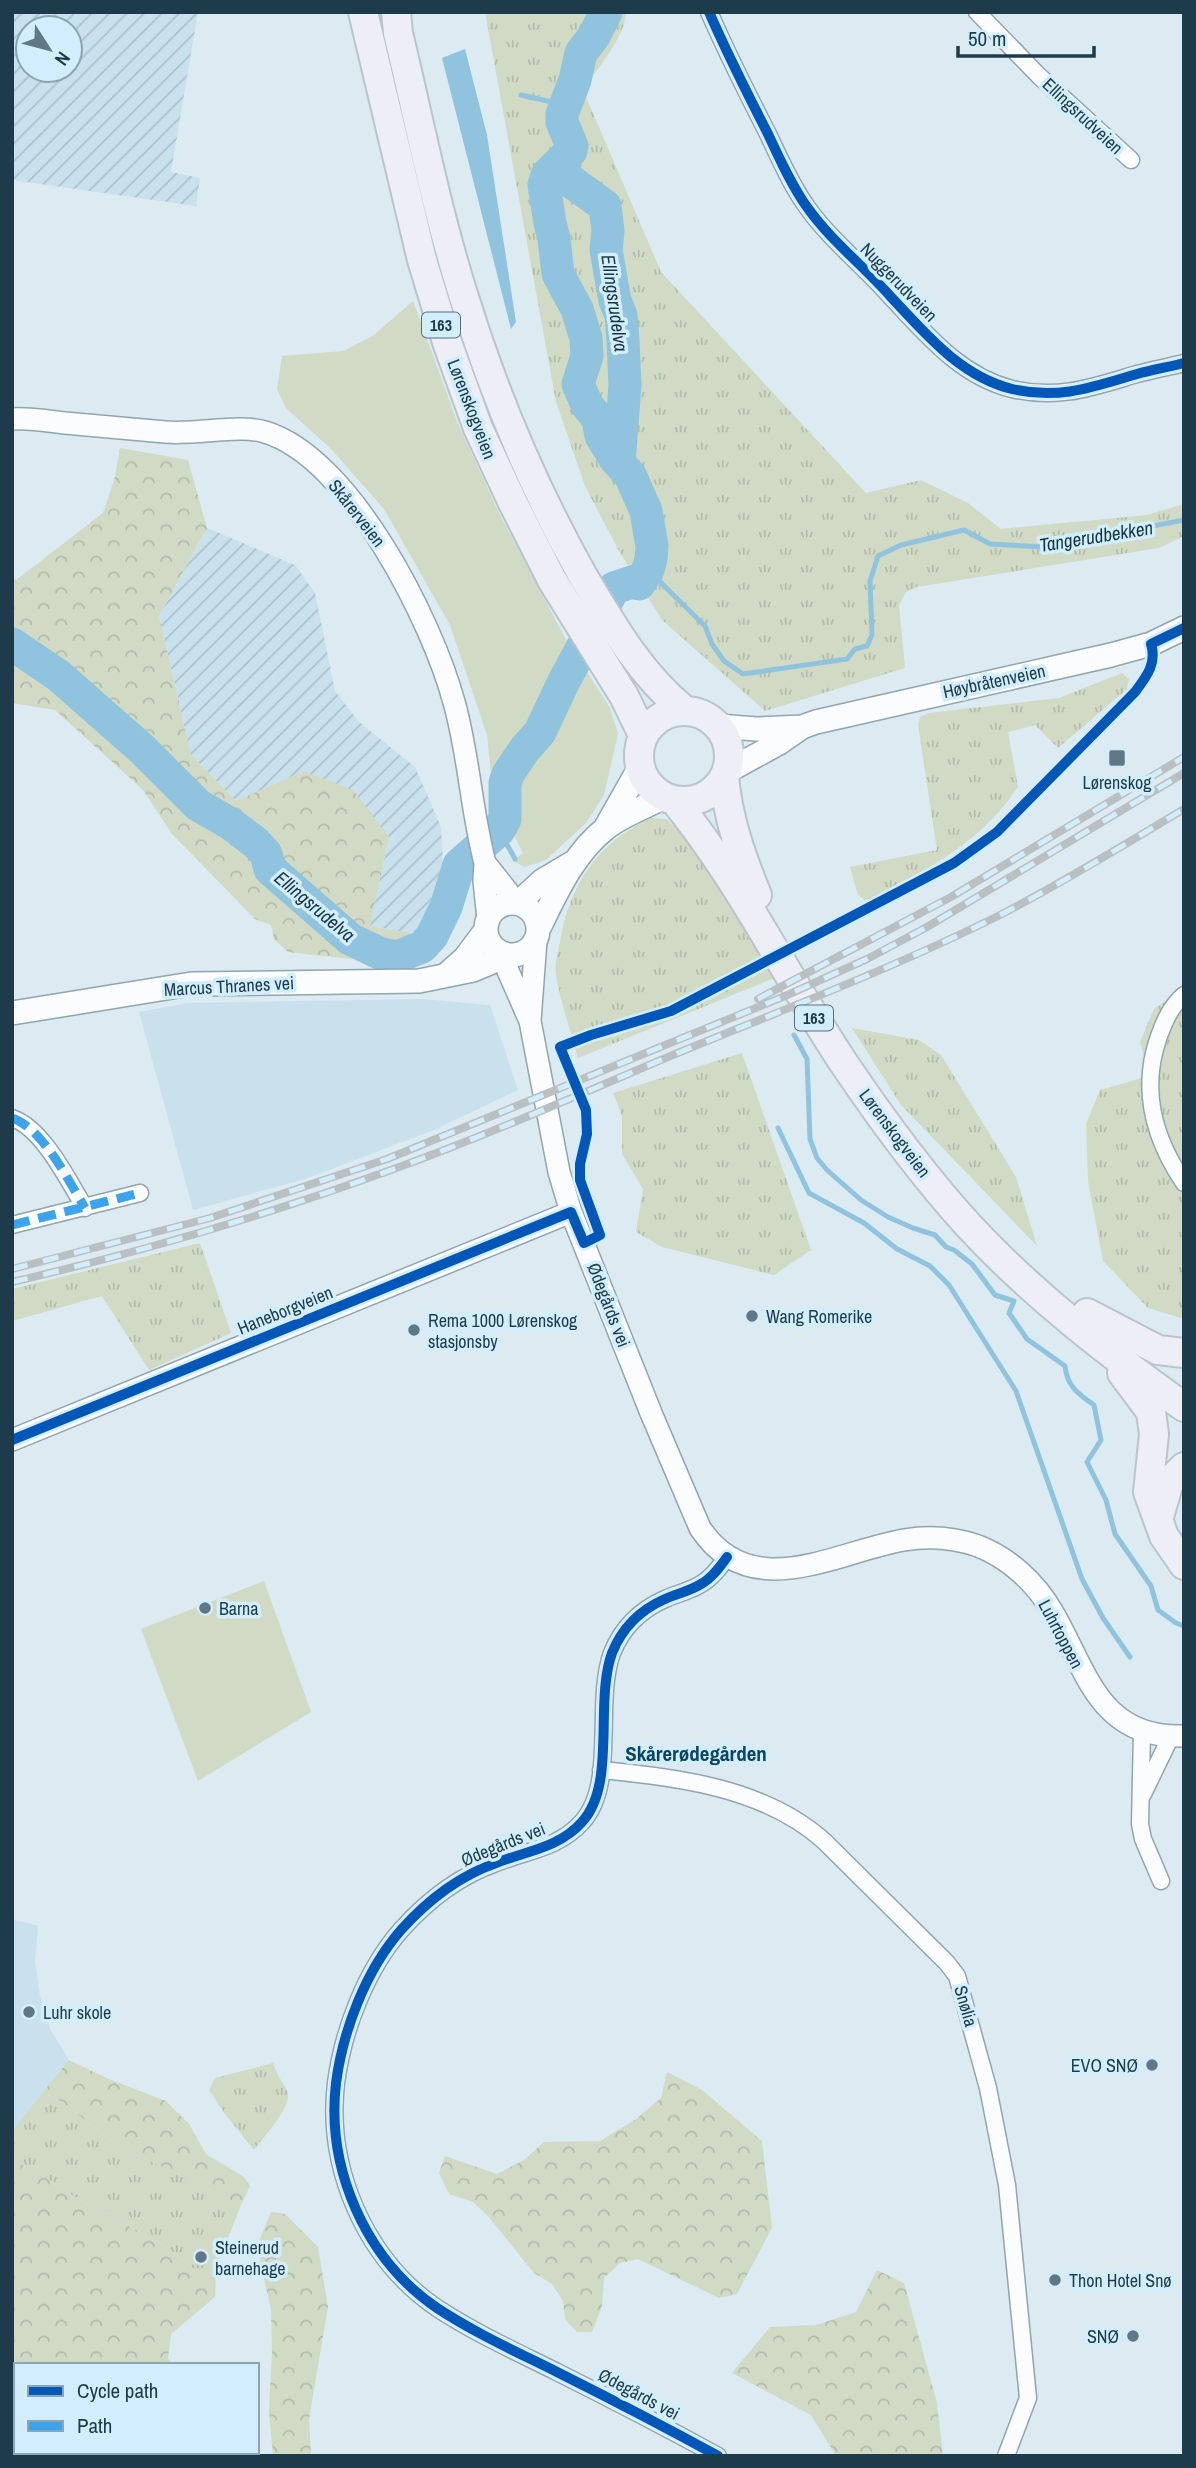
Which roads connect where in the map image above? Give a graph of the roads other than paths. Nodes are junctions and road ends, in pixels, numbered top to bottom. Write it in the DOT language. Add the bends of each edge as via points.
graph roads {
  1 [pos="363,12"];
  2 [pos="396,12"];
  3 [pos="709,12"];
  4 [pos="977,12"];
  5 [pos="1131,160"];
  6 [pos="1184,363"];
  7 [pos="12,419"];
  8 [pos="1184,628"];
  9 [pos="684,710"];
  10 [pos="719,726"];
  11 [pos="802,727"];
  12 [pos="643,735"];
  13 [pos="640,767"];
  14 [pos="725,774"];
  15 [pos="669,798"];
  16 [pos="607,827"];
  17 [pos="484,861"];
  18 [pos="573,862"];
  19 [pos="515,903"];
  20 [pos="487,924"];
  21 [pos="537,934"];
  22 [pos="504,954"];
  23 [pos="447,974"];
  24 [pos="1184,995"];
  25 [pos="12,1013"];
  26 [pos="530,1021"];
  27 [pos="12,1118"];
  28 [pos="1184,1183"];
  29 [pos="140,1193"];
  30 [pos="85,1208"];
  31 [pos="571,1212"];
  32 [pos="12,1225"];
  33 [pos="1083,1321"];
  34 [pos="1184,1353"];
  35 [pos="1184,1388"];
  36 [pos="1184,1407"];
  37 [pos="12,1440"];
  38 [pos="1184,1467"];
  39 [pos="1158,1520"];
  40 [pos="727,1557"];
  41 [pos="1184,1565"];
  42 [pos="1142,1731"];
  43 [pos="1177,1736"];
  44 [pos="601,1770"];
  45 [pos="1140,1799"];
  46 [pos="1161,1881"];
  47 [pos="718,2456"];
  48 [pos="1006,2456"];
  1 -- 12 [label="highway, Lørenskogveien / 163" via="422,260 494,466 574,618"];
  2 -- 9 [label="highway, Lørenskogveien / 163" via="451,251 489,373 536,485 593,592 649,678"];
  3 -- 6 [label="street, Nuggerudveien" via="806,206 953,359 1012,389 1060,394"];
  4 -- 5 [label="street, Ellingsrudveien"];
  7 -- 17 [label="street, Skårerveien" via="190,434 256,430 277,436 313,460 371,527 427,627 460,724"];
  8 -- 11 [label="main road, Høybråtenveien" via="1151,644 1111,655"];
  9 -- 10 [label="highway, 163" via="703,714"];
  9 -- 12 [label="highway" via="656,720"];
  10 -- 11 [label="main road, Høybråtenveien"];
  10 -- 14 [label="highway, 163" via="729,748"];
  11 -- 14 [label="main road, Høybråtenveien"];
  12 -- 13 [label="highway"];
  13 -- 15 [label="highway, 163" via="649,785"];
  13 -- 16 [label="main road"];
  14 -- 15 [label="highway" via="703,797"];
  14 -- 33 [label="highway, Lørenskogveien / 163" via="737,844 758,897 860,1068 961,1193"];
  15 -- 16 [label="main road"];
  15 -- 33 [label="highway, Lørenskogveien / 163" via="710,846 878,1112 968,1226 1013,1269"];
  16 -- 18 [label="main road"];
  17 -- 19 [label="street, Skårerveien"];
  17 -- 20 [label="street, Skårerveien"];
  18 -- 19 [label="main road"];
  18 -- 21 [label="main road"];
  19 -- 20 [label="main road" via="497,908"];
  19 -- 21 [label="main road" via="534,915"];
  20 -- 22 [label="main road" via="489,941"];
  20 -- 23 [label="main road" via="465,958"];
  21 -- 22 [label="main road" via="527,951"];
  21 -- 26 [label="street"];
  22 -- 23 [label="main road, Marcus Thranes vei" via="489,964"];
  22 -- 26 [label="street"];
  23 -- 25 [label="main road, Marcus Thranes vei" via="399,983 191,984"];
  24 -- 28 [label="street" via="1167,1015 1149,1076 1159,1136"];
  26 -- 31 [label="street"];
  27 -- 30 [label="street" via="51,1150"];
  29 -- 30 [label="street"];
  30 -- 32 [label="street"];
  31 -- 37 [label="street, Haneborgveien"];
  31 -- 40 [label="street, Ødegårds vei" via="700,1528"];
  33 -- 34 [label="highway" via="1158,1350"];
  33 -- 35 [label="highway, Lørenskogveien / 163"];
  33 -- 36 [label="highway, Lørenskogveien / 163"];
  33 -- 39 [label="highway" via="1151,1412 1154,1434 1148,1492"];
  38 -- 39 [label="highway" via="1170,1482"];
  39 -- 41 [label="highway"];
  40 -- 42 [label="street, Luhrtoppen" via="773,1569 921,1538 985,1549 1034,1585 1096,1696 1116,1716"];
  40 -- 44 [label="street, Ødegårds vei" via="700,1585 651,1606 621,1636 605,1679"];
  42 -- 43 [label="street, Luhrtoppen"];
  42 -- 45 [label="street"];
  43 -- 45 [label="street"];
  44 -- 47 [label="street, Ødegårds vei" via="593,1808 578,1826 556,1843 495,1863 456,1883 419,1912 392,1943 362,1994 342,2048 334,2101 340,2163 354,2206 372,2239 393,2268 434,2306"];
  44 -- 48 [label="street, Snølia" via="723,1790 783,1812 824,1841 957,1976 988,2088 1007,2185 1028,2398"];
  45 -- 46 [label="street" via="1143,1839"];
}
